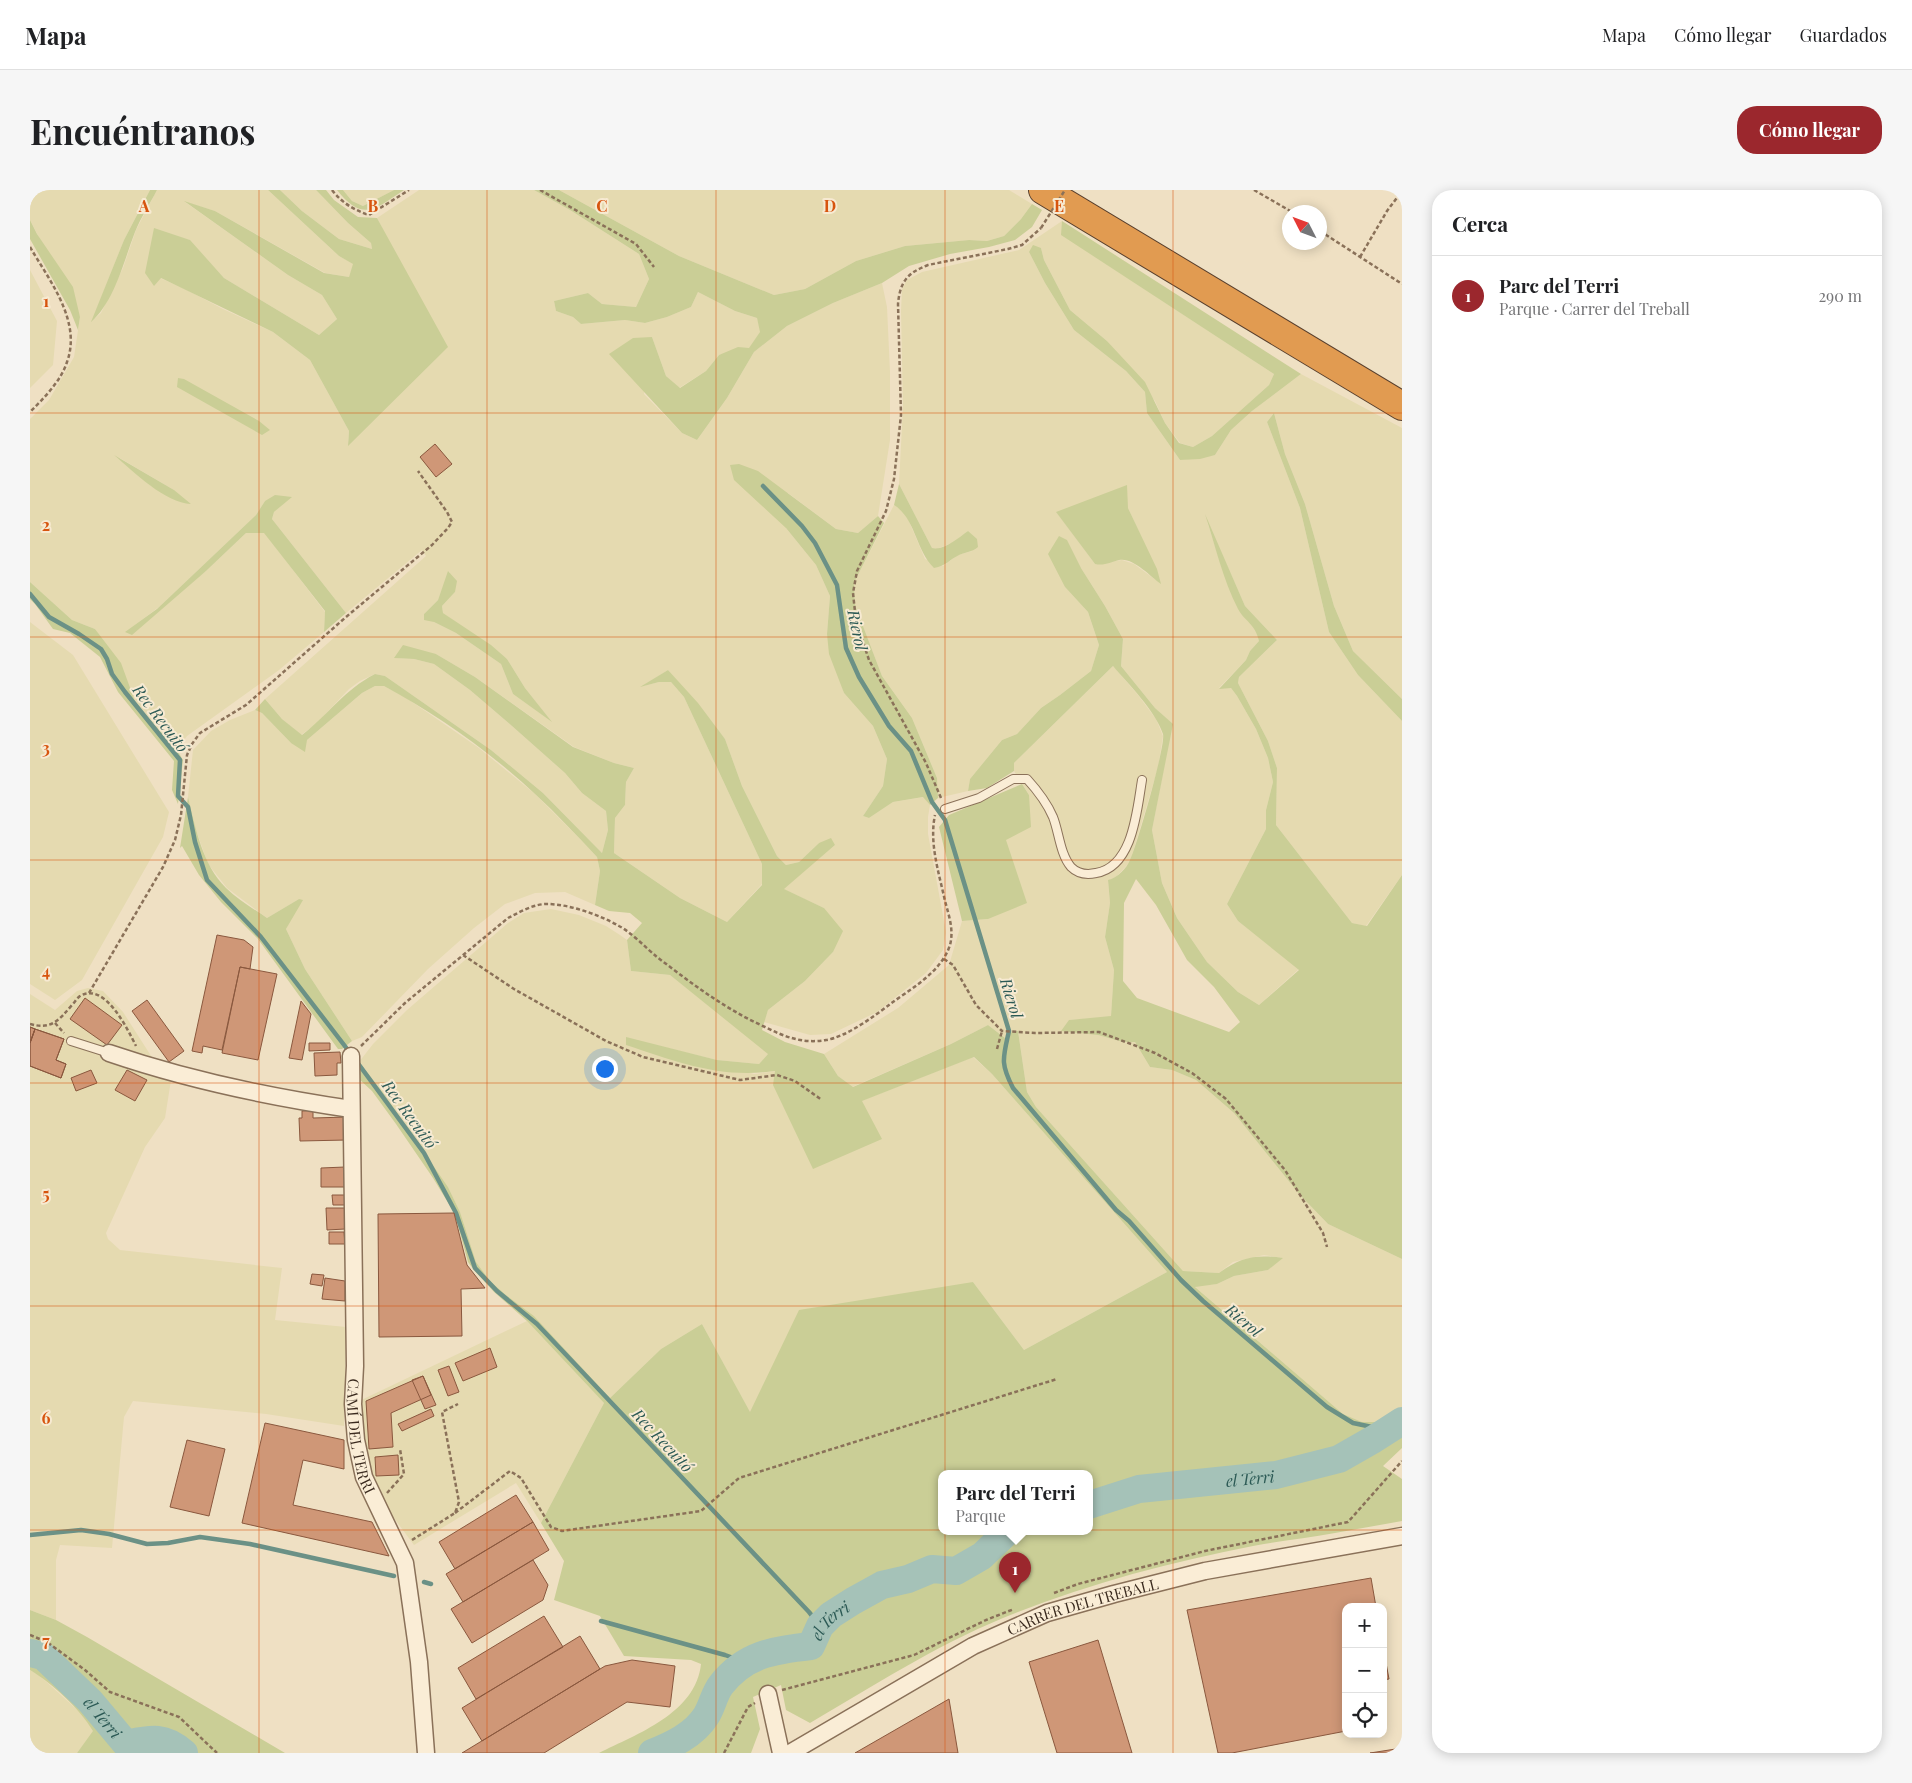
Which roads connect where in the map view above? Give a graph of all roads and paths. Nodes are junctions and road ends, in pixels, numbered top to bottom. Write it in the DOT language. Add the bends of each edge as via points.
graph roads {
  1 [pos="332,190"];
  2 [pos="409,190"];
  3 [pos="540,190"];
  4 [pos="1044,190"];
  5 [pos="1065,190"];
  6 [pos="1075,190"];
  7 [pos="1254,190"];
  8 [pos="1402,191"];
  9 [pos="1282,206"];
  10 [pos="1327,235"];
  11 [pos="30,247"];
  12 [pos="1360,257"];
  13 [pos="654,267"];
  14 [pos="1402,284"];
  15 [pos="1402,386"];
  16 [pos="1402,406"];
  17 [pos="30,412"];
  18 [pos="418,471"];
  19 [pos="1142,780"];
  20 [pos="945,809"];
  21 [pos="463,955"];
  22 [pos="944,959"];
  23 [pos="89,994"];
  24 [pos="30,1024"];
  25 [pos="1002,1032"];
  26 [pos="71,1041"];
  27 [pos="997,1049"];
  28 [pos="109,1052"];
  29 [pos="351,1056"];
  30 [pos="146,1065"];
  31 [pos="822,1100"];
  32 [pos="351,1109"];
  33 [pos="1326,1247"];
  34 [pos="1057,1379"];
  35 [pos="458,1404"];
  36 [pos="400,1449"];
  37 [pos="379,1507"];
  38 [pos="455,1513"];
  39 [pos="1402,1536"];
  40 [pos="400,1551"];
  41 [pos="30,1635"];
  42 [pos="768,1694"];
  43 [pos="217,1753"];
  44 [pos="426,1753"];
  45 [pos="781,1753"];
  46 [pos="790,1753"];
  1 -- 2 [label="path" via="355,210 370,215"];
  3 -- 13 [label="path" via="636,244"];
  4 -- 16 [label="highway"];
  5 -- 20 [label="path, bridge" via="1042,228 1022,245 928,265 915,270 899,290 901,415 894,479 886,511 857,571 853,594 856,621 869,660 926,763"];
  6 -- 15 [label="highway"];
  7 -- 9 [label="path"];
  8 -- 12 [label="path"];
  10 -- 12 [label="path"];
  11 -- 17 [label="path" via="64,306 71,344 60,374"];
  12 -- 14 [label="path"];
  18 -- 23 [label="path" via="452,522 432,545 246,705 200,733 188,755 182,815 175,840 163,868"];
  19 -- 20 [label="lane" via="1134,833 1118,860 1104,872 1085,875 1072,868 1052,816 1027,779 1013,778 979,798"];
  20 -- 22 [label="path" via="935,816 932,831 952,929"];
  21 -- 22 [label="path" via="508,918 527,908 546,904 569,907 622,926 708,995 753,1022 787,1038 807,1042 828,1040 851,1030 890,1004"];
  21 -- 29 [label="path" via="405,1003"];
  21 -- 31 [label="path" via="514,989 606,1041 643,1057 740,1080 777,1075 794,1081"];
  22 -- 25 [label="path" via="953,965 976,1005"];
  23 -- 24 [label="path" via="80,996 56,1023 41,1027"];
  23 -- 30 [label="path" via="102,998 123,1020"];
  25 -- 27 [label="path"];
  25 -- 33 [label="path" via="1099,1032 1155,1053 1192,1073 1226,1099 1285,1170 1323,1233"];
  26 -- 28 [label="lane"];
  28 -- 30 [label="street"];
  29 -- 32 [label="street, CAMÍ DEL TERRI"];
  30 -- 32 [label="street" via="240,1090"];
  32 -- 37 [label="street, CAMÍ DEL TERRI" via="353,1404 364,1477"];
  34 -- 38 [label="path" via="739,1478 701,1511 562,1532 551,1527 521,1478 510,1471"];
  35 -- 38 [label="path" via="442,1412 459,1502"];
  36 -- 37 [label="path" via="404,1474"];
  37 -- 40 [label="street, CAMÍ DEL TERRI"];
  38 -- 40 [label="path" via="416,1536"];
  39 -- 46 [label="street, CARRER DEL TREBALL" via="1205,1571 1047,1613 973,1646"];
  40 -- 44 [label="street, CAMÍ DEL TERRI" via="405,1563 417,1644"];
  41 -- 43 [label="path" via="47,1642 110,1692 179,1718"];
  42 -- 45 [label="street"];
}
